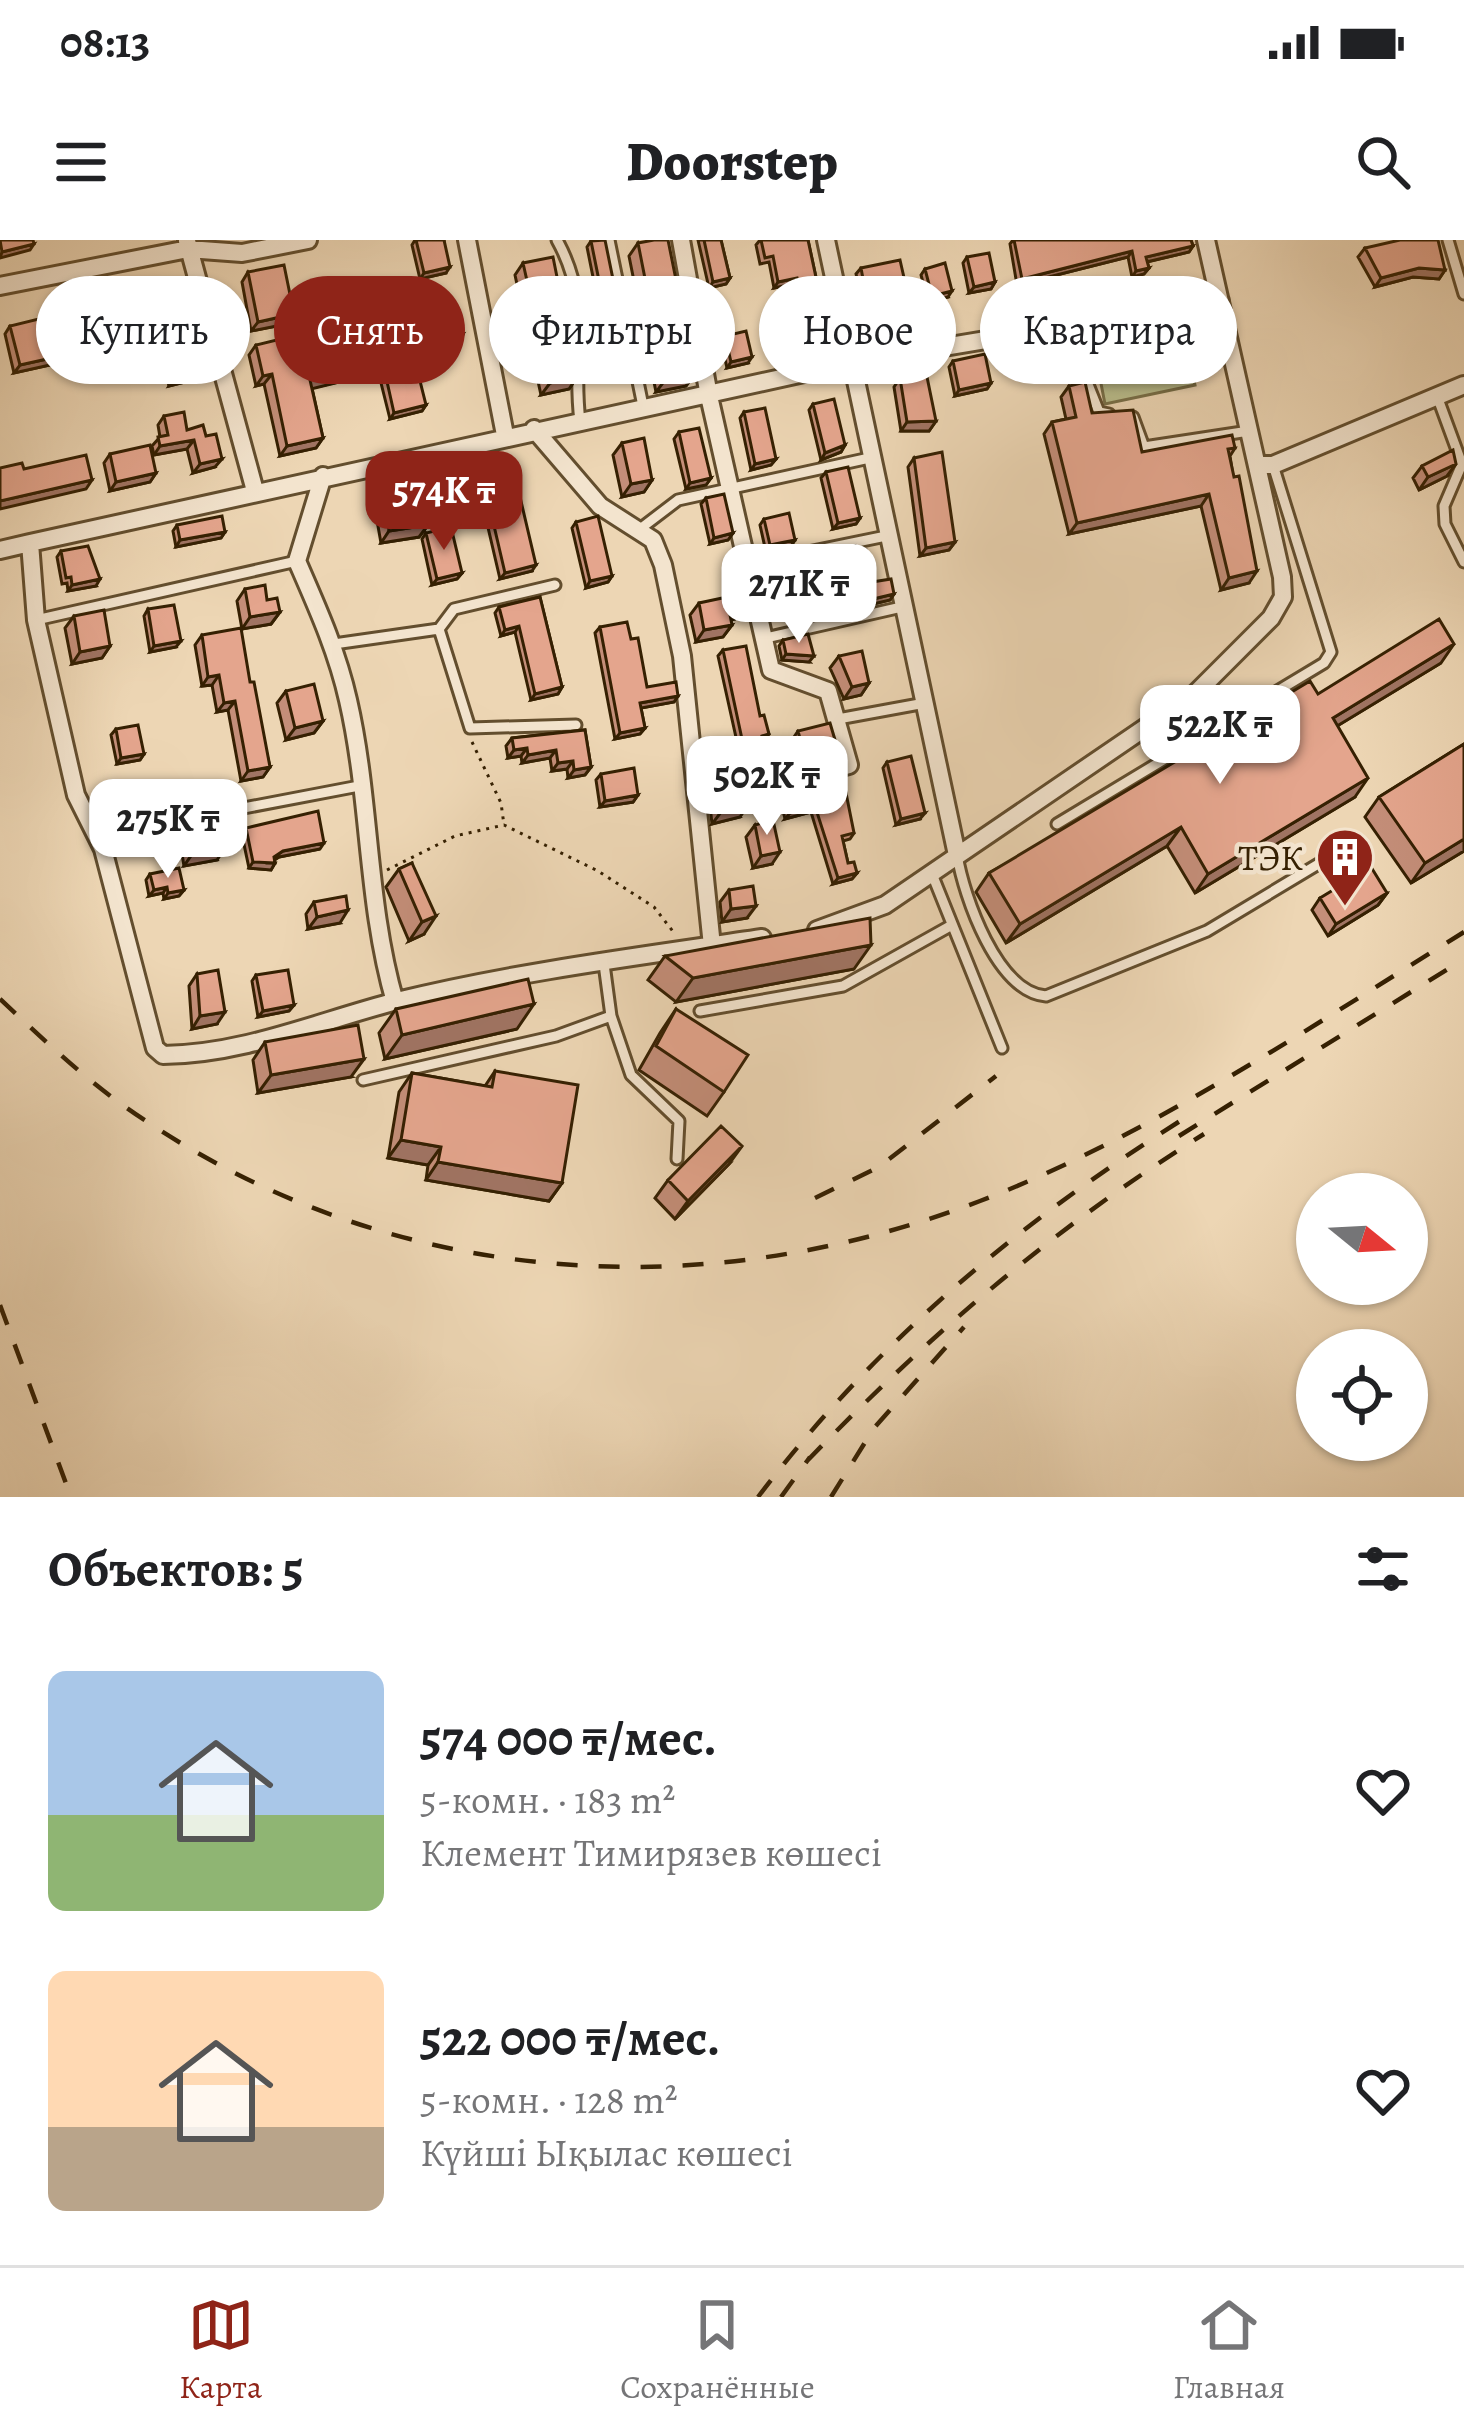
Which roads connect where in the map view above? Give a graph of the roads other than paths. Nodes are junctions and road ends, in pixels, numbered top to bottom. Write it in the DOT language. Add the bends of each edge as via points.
graph roads {
  1 [pos="308,240"];
  2 [pos="467,240"];
  3 [pos="557,240"];
  4 [pos="608,240"];
  5 [pos="681,240"];
  6 [pos="826,240"];
  7 [pos="1206,240"];
  8 [pos="1448,240"];
  9 [pos="188,244"];
  10 [pos="834,276"];
  11 [pos="1214,276"];
  12 [pos="0,286"];
  13 [pos="1464,294"];
  14 [pos="1237,375"];
  15 [pos="763,384"];
  16 [pos="859,384"];
  17 [pos="1088,384"];
  18 [pos="1464,385"];
  19 [pos="1438,396"];
  20 [pos="709,397"];
  21 [pos="643,406"];
  22 [pos="580,422"];
  23 [pos="534,429"];
  24 [pos="1250,431"];
  25 [pos="505,435"];
  26 [pos="874,457"];
  27 [pos="1265,465"];
  28 [pos="323,476"];
  29 [pos="729,489"];
  30 [pos="255,491"];
  31 [pos="640,529"];
  32 [pos="891,535"];
  33 [pos="30,543"];
  34 [pos="0,550"];
  35 [pos="297,561"];
  36 [pos="1464,562"];
  37 [pos="746,566"];
  38 [pos="555,585"];
  39 [pos="906,606"];
  40 [pos="36,620"];
  41 [pos="439,629"];
  42 [pos="761,639"];
  43 [pos="334,644"];
  44 [pos="925,703"];
  45 [pos="838,719"];
  46 [pos="576,725"];
  47 [pos="802,778"];
  48 [pos="358,786"];
  49 [pos="228,811"];
  50 [pos="1057,824"];
  51 [pos="957,854"];
  52 [pos="1330,857"];
  53 [pos="932,874"];
  54 [pos="952,925"];
  55 [pos="799,933"];
  56 [pos="778,936"];
  57 [pos="712,946"];
  58 [pos="604,964"];
  59 [pos="395,1002"];
  60 [pos="700,1011"];
  61 [pos="610,1016"];
  62 [pos="1002,1048"];
  63 [pos="363,1080"];
  64 [pos="677,1159"];
  1 -- 9 [label="street" via="242,254"];
  2 -- 25 [label="street"];
  3 -- 22 [label="lane" via="581,312"];
  4 -- 21 [label="lane"];
  5 -- 20 [label="street"];
  6 -- 10 [label="street"];
  7 -- 11 [label="street"];
  8 -- 13 [label="lane"];
  9 -- 12 [label="street"];
  9 -- 30 [label="street"];
  14 -- 24 [label="street"];
  15 -- 20 [label="street"];
  16 -- 26 [label="street"];
  17 -- 24 [label="lane" via="1108,414 1132,412 1144,448"];
  18 -- 19 [label="street"];
  19 -- 27 [label="street"];
  19 -- 36 [label="lane" via="1462,464 1444,506"];
  20 -- 21 [label="street"];
  20 -- 29 [label="street"];
  21 -- 22 [label="street"];
  22 -- 23 [label="street"];
  23 -- 25 [label="street"];
  23 -- 31 [label="street" via="600,506"];
  24 -- 27 [label="street"];
  25 -- 28 [label="street"];
  26 -- 29 [label="lane"];
  26 -- 32 [label="street"];
  27 -- 50 [label="lane" via="1331,652"];
  27 -- 51 [label="street" via="1282,577 1271,618 1196,693"];
  28 -- 30 [label="street"];
  28 -- 35 [label="street"];
  29 -- 31 [label="lane" via="679,500"];
  29 -- 37 [label="street"];
  30 -- 33 [label="street"];
  31 -- 57 [label="street" via="663,565 682,656"];
  32 -- 37 [label="lane"];
  32 -- 39 [label="street"];
  33 -- 34 [label="street"];
  33 -- 40 [label="street"];
  35 -- 40 [label="lane"];
  35 -- 43 [label="street"];
  37 -- 42 [label="street"];
  38 -- 41 [label="lane" via="454,609"];
  39 -- 42 [label="lane"];
  39 -- 44 [label="street"];
  40 -- 59 [label="street" via="76,795 103,849 155,1048 194,1055"];
  41 -- 43 [label="lane"];
  41 -- 46 [label="lane" via="470,728"];
  42 -- 45 [label="street" via="771,670 828,691"];
  43 -- 48 [label="street"];
  44 -- 45 [label="lane"];
  44 -- 51 [label="street"];
  45 -- 47 [label="street" via="849,765"];
  48 -- 49 [label="lane"];
  48 -- 59 [label="street"];
  51 -- 52 [label="lane" via="964,898 1015,985 1046,996 1207,931"];
  51 -- 53 [label="street"];
  53 -- 54 [label="lane"];
  53 -- 55 [label="street" via="885,905"];
  54 -- 60 [label="lane" via="842,986"];
  54 -- 62 [label="lane"];
  56 -- 57 [label="street"];
  57 -- 58 [label="street"];
  58 -- 59 [label="street"];
  58 -- 61 [label="lane"];
  61 -- 63 [label="lane"];
  61 -- 64 [label="lane" via="631,1075 679,1121"];
}
